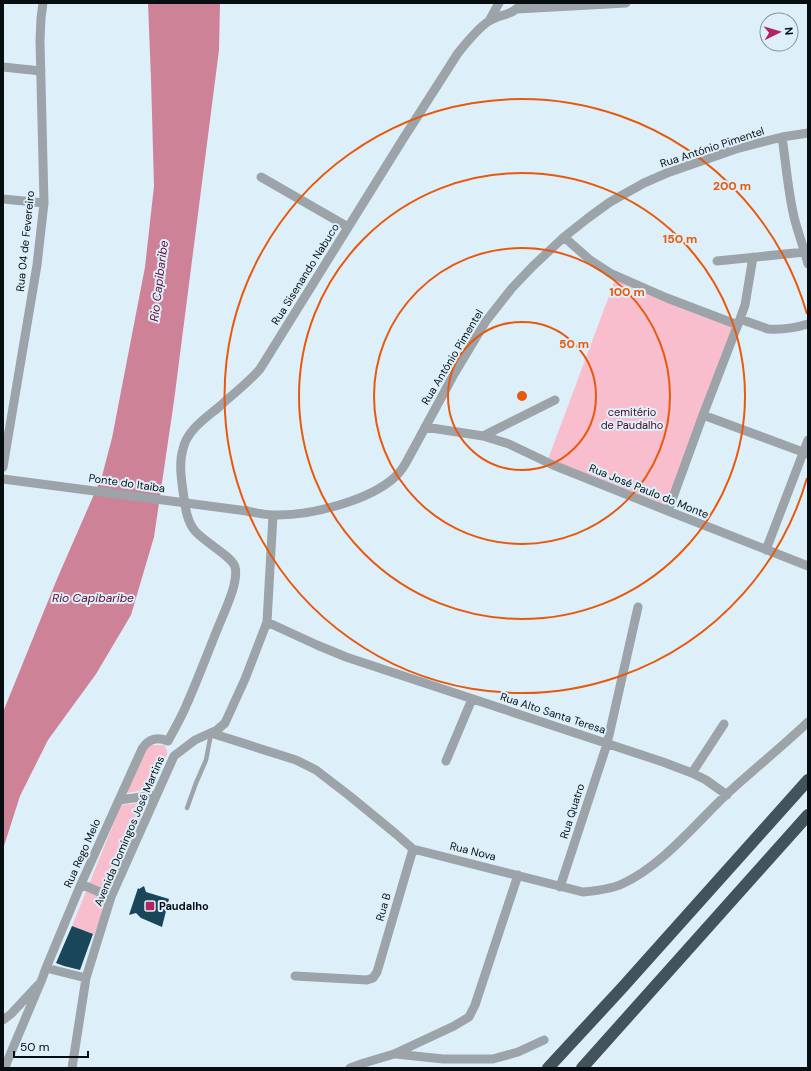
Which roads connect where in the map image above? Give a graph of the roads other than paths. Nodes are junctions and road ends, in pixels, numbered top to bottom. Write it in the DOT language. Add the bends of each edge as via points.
graph roads {
  1 [pos="43,3"];
  2 [pos="499,3"];
  3 [pos="626,3"];
  4 [pos="520,6"];
  5 [pos="489,21"];
  6 [pos="3,67"];
  7 [pos="41,71"];
  8 [pos="808,133"];
  9 [pos="782,137"];
  10 [pos="261,177"];
  11 [pos="3,199"];
  12 [pos="44,203"];
  13 [pos="348,227"];
  14 [pos="564,237"];
  15 [pos="805,252"];
  16 [pos="753,257"];
  17 [pos="717,261"];
  18 [pos="808,264"];
  19 [pos="739,322"];
  20 [pos="808,324"];
  21 [pos="555,400"];
  22 [pos="703,415"];
  23 [pos="425,427"];
  24 [pos="483,436"];
  25 [pos="808,440"];
  26 [pos="806,454"];
  27 [pos="3,467"];
  28 [pos="3,479"];
  29 [pos="247,511"];
  30 [pos="668,511"];
  31 [pos="273,515"];
  32 [pos="766,550"];
  33 [pos="808,566"];
  34 [pos="638,607"];
  35 [pos="266,622"];
  36 [pos="472,699"];
  37 [pos="808,722"];
  38 [pos="724,724"];
  39 [pos="211,733"];
  40 [pos="168,741"];
  41 [pos="607,744"];
  42 [pos="174,756"];
  43 [pos="446,761"];
  44 [pos="692,772"];
  45 [pos="808,780"];
  46 [pos="156,795"];
  47 [pos="726,795"];
  48 [pos="119,800"];
  49 [pos="187,808"];
  50 [pos="808,815"];
  51 [pos="413,848"];
  52 [pos="518,876"];
  53 [pos="81,884"];
  54 [pos="560,887"];
  55 [pos="112,897"];
  56 [pos="46,968"];
  57 [pos="295,976"];
  58 [pos="86,978"];
  59 [pos="42,980"];
  60 [pos="3,1020"];
  61 [pos="544,1040"];
  62 [pos="394,1054"];
  63 [pos="5,1068"];
  64 [pos="72,1068"];
  65 [pos="350,1068"];
  66 [pos="548,1068"];
  67 [pos="582,1068"];
  1 -- 7 [label="street, Rua 04 de Fevereiro"];
  2 -- 5 [label="street"];
  3 -- 4 [label="street"];
  4 -- 5 [label="street, Rua Sisenando Nabuco"];
  5 -- 13 [label="street, Rua Sisenando Nabuco" via="468,41 451,63"];
  6 -- 7 [label="street"];
  7 -- 12 [label="street, Rua 04 de Fevereiro"];
  8 -- 9 [label="street, Rua António Pimentel"];
  9 -- 14 [label="street, Rua António Pimentel" via="729,152 644,183 610,202"];
  9 -- 15 [label="street" via="794,216"];
  10 -- 13 [label="street"];
  11 -- 12 [label="street"];
  12 -- 27 [label="street, Rua 04 de Fevereiro" via="37,265"];
  13 -- 40 [label="street, Rua Sisenando Nabuco" via="260,369 202,420 183,448 182,480 189,521 204,540 233,562 236,573 230,597 193,690"];
  14 -- 19 [label="street" via="590,260 610,273 667,298"];
  14 -- 23 [label="street, Rua António Pimentel" via="512,288 486,321"];
  15 -- 16 [label="street"];
  15 -- 18 [label="street"];
  16 -- 17 [label="street"];
  16 -- 19 [label="street" via="745,305"];
  19 -- 20 [label="street" via="768,329 794,328"];
  19 -- 22 [label="street"];
  21 -- 24 [label="street"];
  22 -- 26 [label="street"];
  22 -- 30 [label="street"];
  23 -- 24 [label="street, Rua José Paulo do Monte"];
  23 -- 31 [label="street, Rua António Pimentel" via="401,470 373,491 315,511"];
  24 -- 30 [label="street, Rua José Paulo do Monte" via="509,444 553,465"];
  25 -- 26 [label="street"];
  26 -- 32 [label="street"];
  28 -- 29 [label="street, Ponte do Itaiba, bridge"];
  29 -- 31 [label="street, Rua António Pimentel"];
  30 -- 32 [label="street, Rua José Paulo do Monte"];
  31 -- 35 [label="street, Avenida Domingos José Martins"];
  32 -- 33 [label="street, Rua José Paulo do Monte"];
  34 -- 41 [label="street, Rua Quatro"];
  35 -- 36 [label="street, Rua Alto Santa Teresa" via="346,657"];
  35 -- 39 [label="street, Avenida Domingos José Martins" via="228,717 221,727"];
  36 -- 41 [label="street, Rua Alto Santa Teresa"];
  36 -- 43 [label="street"];
  37 -- 47 [label="street"];
  38 -- 44 [label="street"];
  39 -- 42 [label="street, Avenida Domingos José Martins" via="195,740"];
  39 -- 49 [label="lane" via="206,760"];
  39 -- 51 [label="street, Rua Nova" via="296,760 316,770"];
  40 -- 42 [label="street"];
  40 -- 48 [label="street, Rua Rego Melo" via="158,738 150,740 142,748"];
  41 -- 44 [label="street, Rua Alto Santa Teresa"];
  41 -- 54 [label="street, Rua Quatro"];
  42 -- 46 [label="street, Avenida Domingos José Martins"];
  44 -- 47 [label="street, Rua Alto Santa Teresa"];
  45 -- 66 [label="highway"];
  46 -- 48 [label="street"];
  46 -- 55 [label="street, Avenida Domingos José Martins"];
  47 -- 54 [label="street, Rua Nova" via="675,846 636,877 620,885 592,891 583,892"];
  48 -- 53 [label="street, Rua Rego Melo"];
  50 -- 67 [label="highway"];
  51 -- 52 [label="street, Rua Nova"];
  51 -- 57 [label="street, Rua B" via="377,972 373,978 367,980"];
  52 -- 54 [label="street, Rua Nova"];
  52 -- 62 [label="street" via="472,1013 454,1026"];
  53 -- 55 [label="street"];
  53 -- 56 [label="street, Rua Rego Melo"];
  55 -- 58 [label="street, Avenida Domingos José Martins"];
  56 -- 58 [label="street"];
  56 -- 59 [label="street, Rua Rego Melo"];
  58 -- 64 [label="street, Avenida Domingos José Martins"];
  59 -- 60 [label="street"];
  59 -- 63 [label="street, Rua Rego Melo"];
  61 -- 62 [label="street" via="518,1052 493,1059 443,1059"];
  62 -- 65 [label="street"];
}
